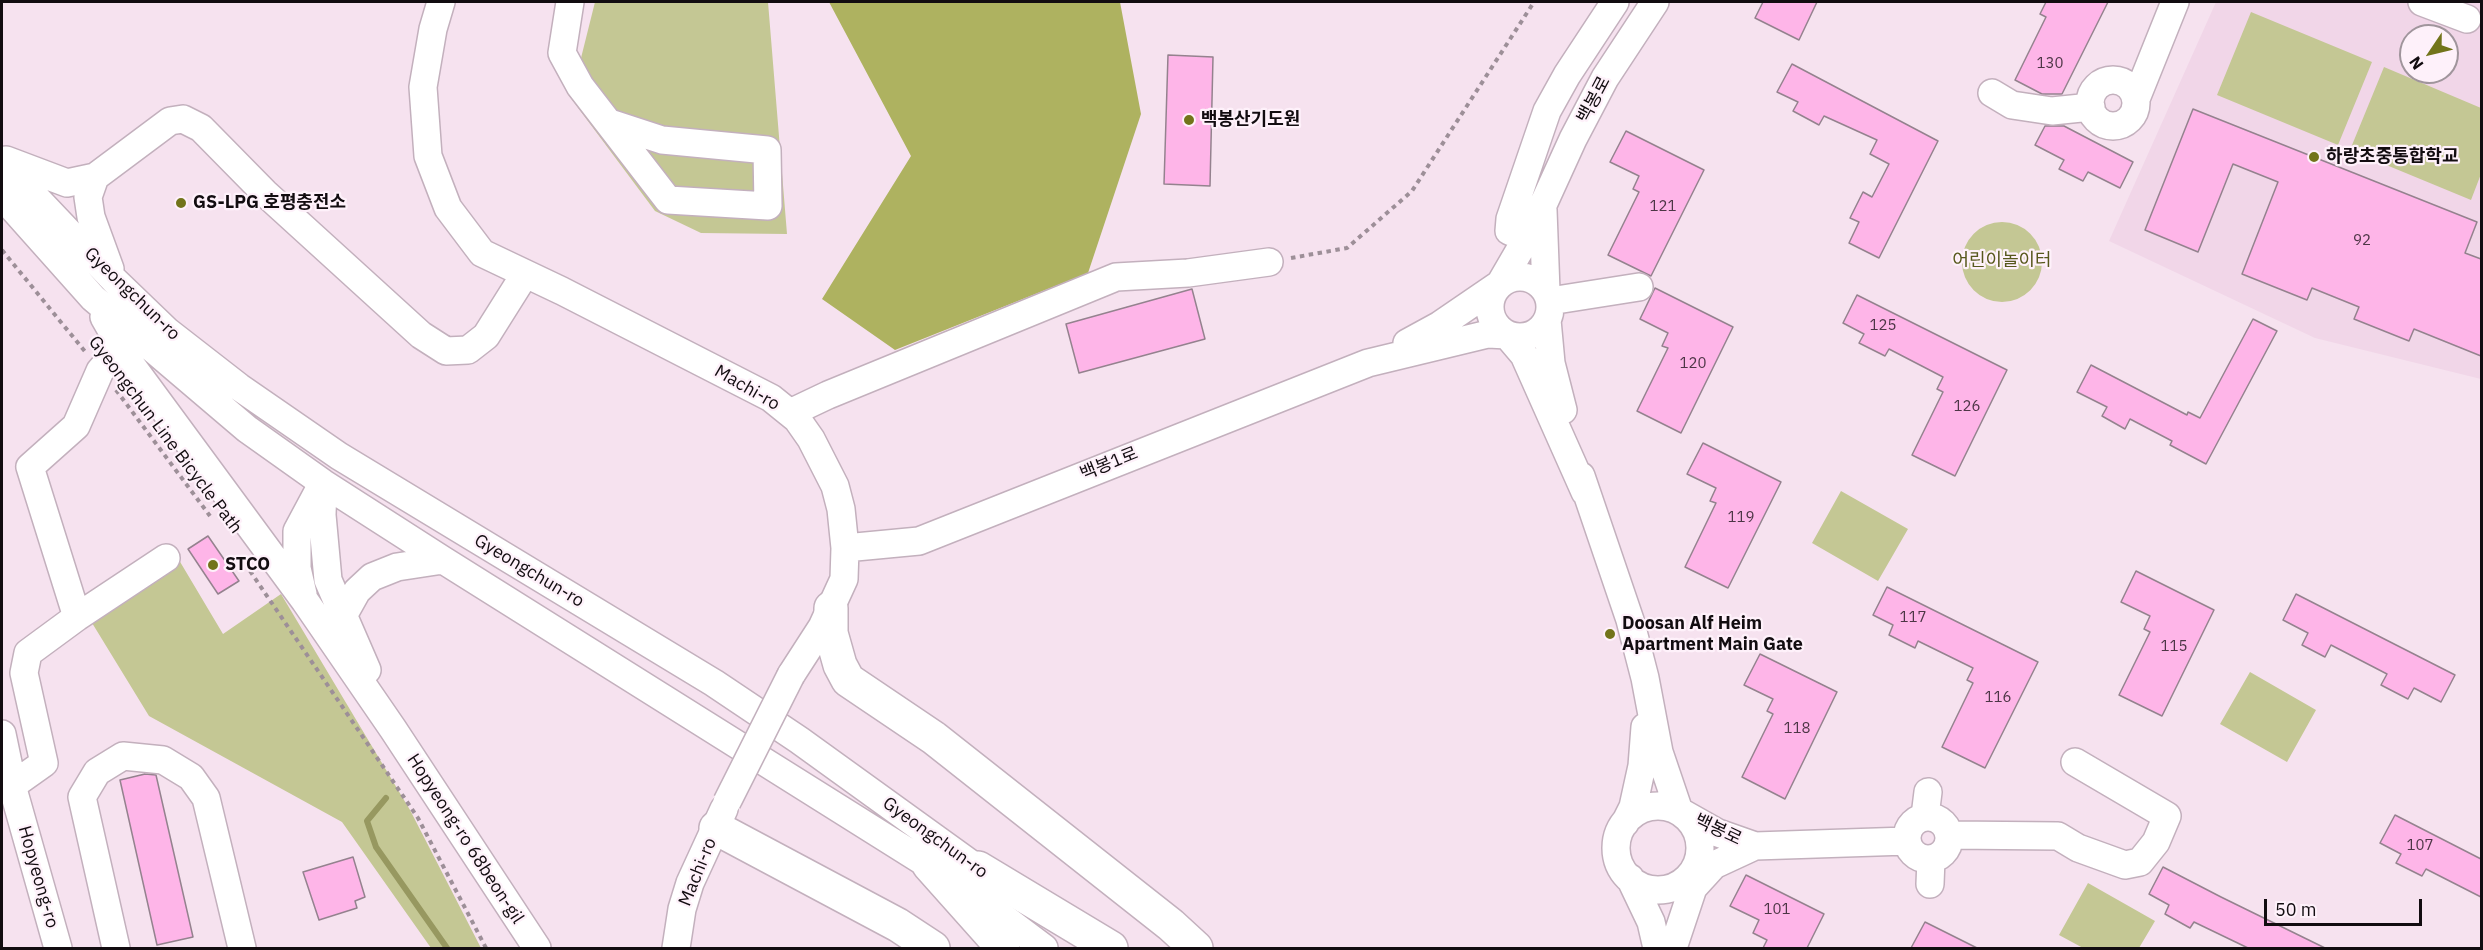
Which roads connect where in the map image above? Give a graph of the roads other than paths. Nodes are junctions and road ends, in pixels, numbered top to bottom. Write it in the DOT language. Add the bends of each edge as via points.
graph roads {
  1 [pos="441,2"];
  2 [pos="570,2"];
  3 [pos="1615,2"];
  4 [pos="1655,2"];
  5 [pos="2175,2"];
  6 [pos="2422,2"];
  7 [pos="2467,19"];
  8 [pos="1992,93"];
  9 [pos="610,123"];
  10 [pos="2,160"];
  11 [pos="95,177"];
  12 [pos="2,196"];
  13 [pos="1543,203"];
  14 [pos="1526,238"];
  15 [pos="1269,262"];
  16 [pos="525,274"];
  17 [pos="115,281"];
  18 [pos="1500,284"];
  19 [pos="1639,287"];
  20 [pos="93,298"];
  21 [pos="1547,304"];
  22 [pos="1507,335"];
  23 [pos="121,347"];
  24 [pos="1368,363"];
  25 [pos="790,413"];
  26 [pos="339,456"];
  27 [pos="323,483"];
  28 [pos="1585,492"];
  29 [pos="845,548"];
  30 [pos="166,558"];
  31 [pos="443,560"];
  32 [pos="304,601"];
  33 [pos="831,608"];
  34 [pos="343,616"];
  35 [pos="77,617"];
  36 [pos="1646,678"];
  37 [pos="393,729"];
  38 [pos="2,735"];
  39 [pos="2075,762"];
  40 [pos="10,796"];
  41 [pos="1679,811"];
  42 [pos="721,815"];
  43 [pos="1625,823"];
  44 [pos="1950,835"];
  45 [pos="1907,841"];
  46 [pos="1755,846"];
  47 [pos="929,865"];
  48 [pos="978,868"];
  49 [pos="1630,878"];
  50 [pos="1683,882"];
  51 [pos="58,948"];
  52 [pos="116,948"];
  53 [pos="242,948"];
  54 [pos="537,948"];
  55 [pos="676,948"];
  56 [pos="933,948"];
  57 [pos="1003,948"];
  58 [pos="1044,948"];
  59 [pos="1084,948"];
  60 [pos="1111,948"];
  61 [pos="1196,948"];
  62 [pos="1657,948"];
  63 [pos="1672,948"];
  1 -- 16 [label="street, Machi-ro" via="423,87 428,156 448,208 482,253"];
  2 -- 9 [label="street" via="562,53 580,86"];
  3 -- 14 [label="street" via="1547,111 1510,219 1509,231"];
  4 -- 13 [label="street, 백봉로" via="1605,78"];
  5 -- 8 [label="street" via="2129,120 2115,126 2100,122 2091,107 2052,111 2012,105"];
  6 -- 7 [label="street"];
  9 -- 9 [label="street" via="663,140 767,150 768,206 668,200"];
  10 -- 11 [label="street" via="67,183"];
  10 -- 17 [label="street, Gyeongchun-ro"];
  11 -- 16 [label="street" via="170,121 183,119 201,128 265,193 422,335 446,351 468,350 486,336"];
  11 -- 17 [label="street" via="88,197 91,217"];
  12 -- 20 [label="street, Gyeongchun-ro"];
  13 -- 14 [label="street, 백봉로"];
  13 -- 21 [label="street, 백봉로"];
  14 -- 18 [label="street, 백봉로"];
  15 -- 25 [label="street" via="1188,273 1116,277"];
  16 -- 25 [label="street, Machi-ro" via="771,398"];
  17 -- 26 [label="street, Gyeongchun-ro" via="167,331"];
  18 -- 21 [label="street" via="1520,277 1530,279"];
  18 -- 22 [label="street" via="1490,312 1493,322"];
  18 -- 24 [label="street, 백봉1로" via="1440,325"];
  19 -- 21 [label="street"];
  20 -- 23 [label="street"];
  20 -- 27 [label="street, Gyeongchun-ro" via="247,429"];
  21 -- 22 [label="street" via="1542,328 1526,337"];
  21 -- 28 [label="street, 백봉로" via="1551,363"];
  22 -- 24 [label="street, 백봉1로" via="1476,335"];
  22 -- 28 [label="street, 백봉로" via="1529,364"];
  23 -- 32 [label="street"];
  23 -- 35 [label="street" via="100,371 76,426 30,467"];
  24 -- 29 [label="street, 백봉1로" via="918,541"];
  25 -- 29 [label="street, Machi-ro" via="810,439 835,486"];
  26 -- 27 [label="street"];
  26 -- 48 [label="street, Gyeongchun-ro" via="714,683"];
  27 -- 31 [label="street, Gyeongchun-ro"];
  27 -- 32 [label="street" via="297,531 297,568"];
  27 -- 34 [label="street" via="328,580"];
  28 -- 36 [label="street, 백봉로"];
  29 -- 33 [label="street, Machi-ro" via="844,579"];
  30 -- 35 [label="street"];
  31 -- 34 [label="street" via="397,567 372,577 357,591"];
  31 -- 47 [label="street, Gyeongchun-ro"];
  32 -- 37 [label="street"];
  33 -- 42 [label="street, Machi-ro, bridge" via="791,675"];
  33 -- 61 [label="highway" via="831,633 848,680 934,738 1171,924"];
  34 -- 37 [label="street"];
  35 -- 40 [label="street" via="28,652 24,673 44,763"];
  36 -- 41 [label="street, 백봉로" via="1659,752"];
  36 -- 43 [label="street, 백봉로" via="1644,756 1633,807"];
  37 -- 54 [label="street, Hopyeong-ro 68beon-gil"];
  38 -- 40 [label="street, Hopyeong-ro"];
  39 -- 44 [label="street" via="2167,816 2156,842 2140,862 2125,865 2078,848 2058,836"];
  40 -- 51 [label="street, Hopyeong-ro"];
  41 -- 43 [label="street" via="1653,806 1640,810"];
  41 -- 46 [label="street, 백봉로" via="1719,833"];
  41 -- 50 [label="street" via="1693,825 1700,844 1699,858"];
  42 -- 55 [label="street, Machi-ro" via="687,892"];
  42 -- 56 [label="highway"];
  43 -- 49 [label="street" via="1617,841 1617,854"];
  44 -- 45 [label="street" via="1931,872"];
  44 -- 45 [label="street" via="1926,804 1911,824"];
  45 -- 46 [label="street"];
  46 -- 63 [label="street, 백봉로" via="1714,865 1693,888"];
  47 -- 57 [label="highway"];
  47 -- 58 [label="street, Gyeongchun-ro"];
  48 -- 59 [label="street, Gyeongchun-ro"];
  48 -- 60 [label="highway"];
  49 -- 50 [label="street" via="1656,890"];
  49 -- 62 [label="street" via="1651,922"];
  50 -- 63 [label="street, 백봉로" via="1675,911"];
  52 -- 53 [label="street" via="82,797 97,772 123,756 163,760 191,777 206,798"];
}
